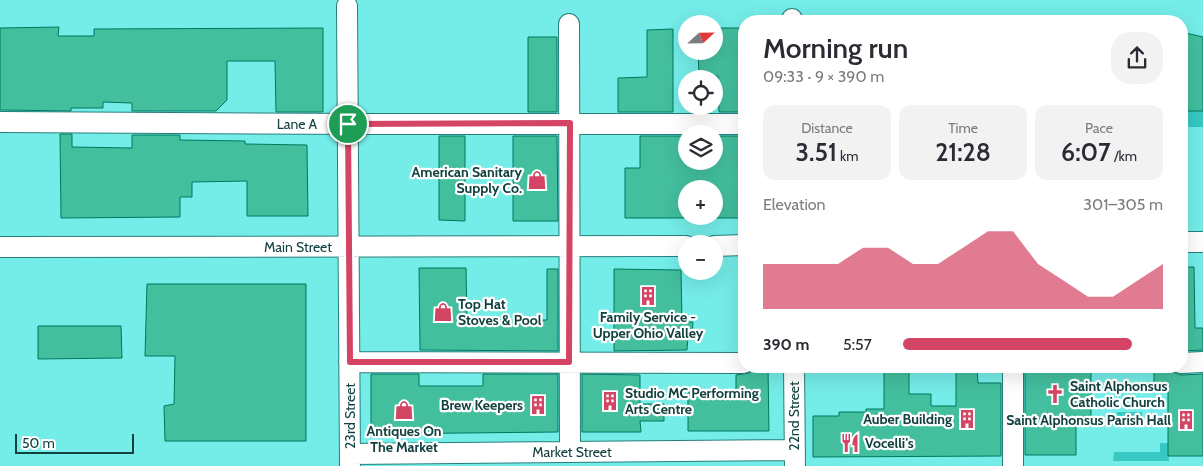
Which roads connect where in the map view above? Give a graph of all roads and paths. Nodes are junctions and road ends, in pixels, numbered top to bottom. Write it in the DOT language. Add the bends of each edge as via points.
graph roads {
  1 [pos="347,6"];
  2 [pos="569,24"];
  3 [pos="0,122"];
  4 [pos="570,123"];
  5 [pos="348,124"];
  6 [pos="738,124"];
  7 [pos="1188,242"];
  8 [pos="1203,242"];
  9 [pos="738,245"];
  10 [pos="678,246"];
  11 [pos="723,246"];
  12 [pos="0,247"];
  13 [pos="349,247"];
  14 [pos="569,247"];
  15 [pos="350,362"];
  16 [pos="569,362"];
  17 [pos="1203,362"];
  18 [pos="738,363"];
  19 [pos="1188,363"];
  20 [pos="794,373"];
  21 [pos="1013,373"];
  22 [pos="570,452"];
  23 [pos="795,458"];
  24 [pos="350,460"];
  25 [pos="1014,466"];
  1 -- 5 [label="street, 23rd Street"];
  2 -- 4 [label="street"];
  3 -- 5 [label="street, Lane A"];
  4 -- 5 [label="street, Lane A"];
  4 -- 6 [label="street, Lane A"];
  4 -- 14 [label="street"];
  5 -- 13 [label="street, 23rd Street"];
  7 -- 8 [label="street"];
  9 -- 11 [label="street"];
  10 -- 14 [label="street, Main Street"];
  12 -- 13 [label="street, Main Street"];
  13 -- 14 [label="street, Main Street"];
  13 -- 15 [label="street, 23rd Street"];
  14 -- 16 [label="street"];
  15 -- 16 [label="street"];
  15 -- 24 [label="street, 23rd Street"];
  16 -- 18 [label="street"];
  16 -- 22 [label="street"];
  17 -- 19 [label="street"];
  20 -- 23 [label="street, 22nd Street"];
  21 -- 25 [label="street"];
  22 -- 23 [label="street, Market Street"];
  22 -- 24 [label="street, Market Street"];
}
